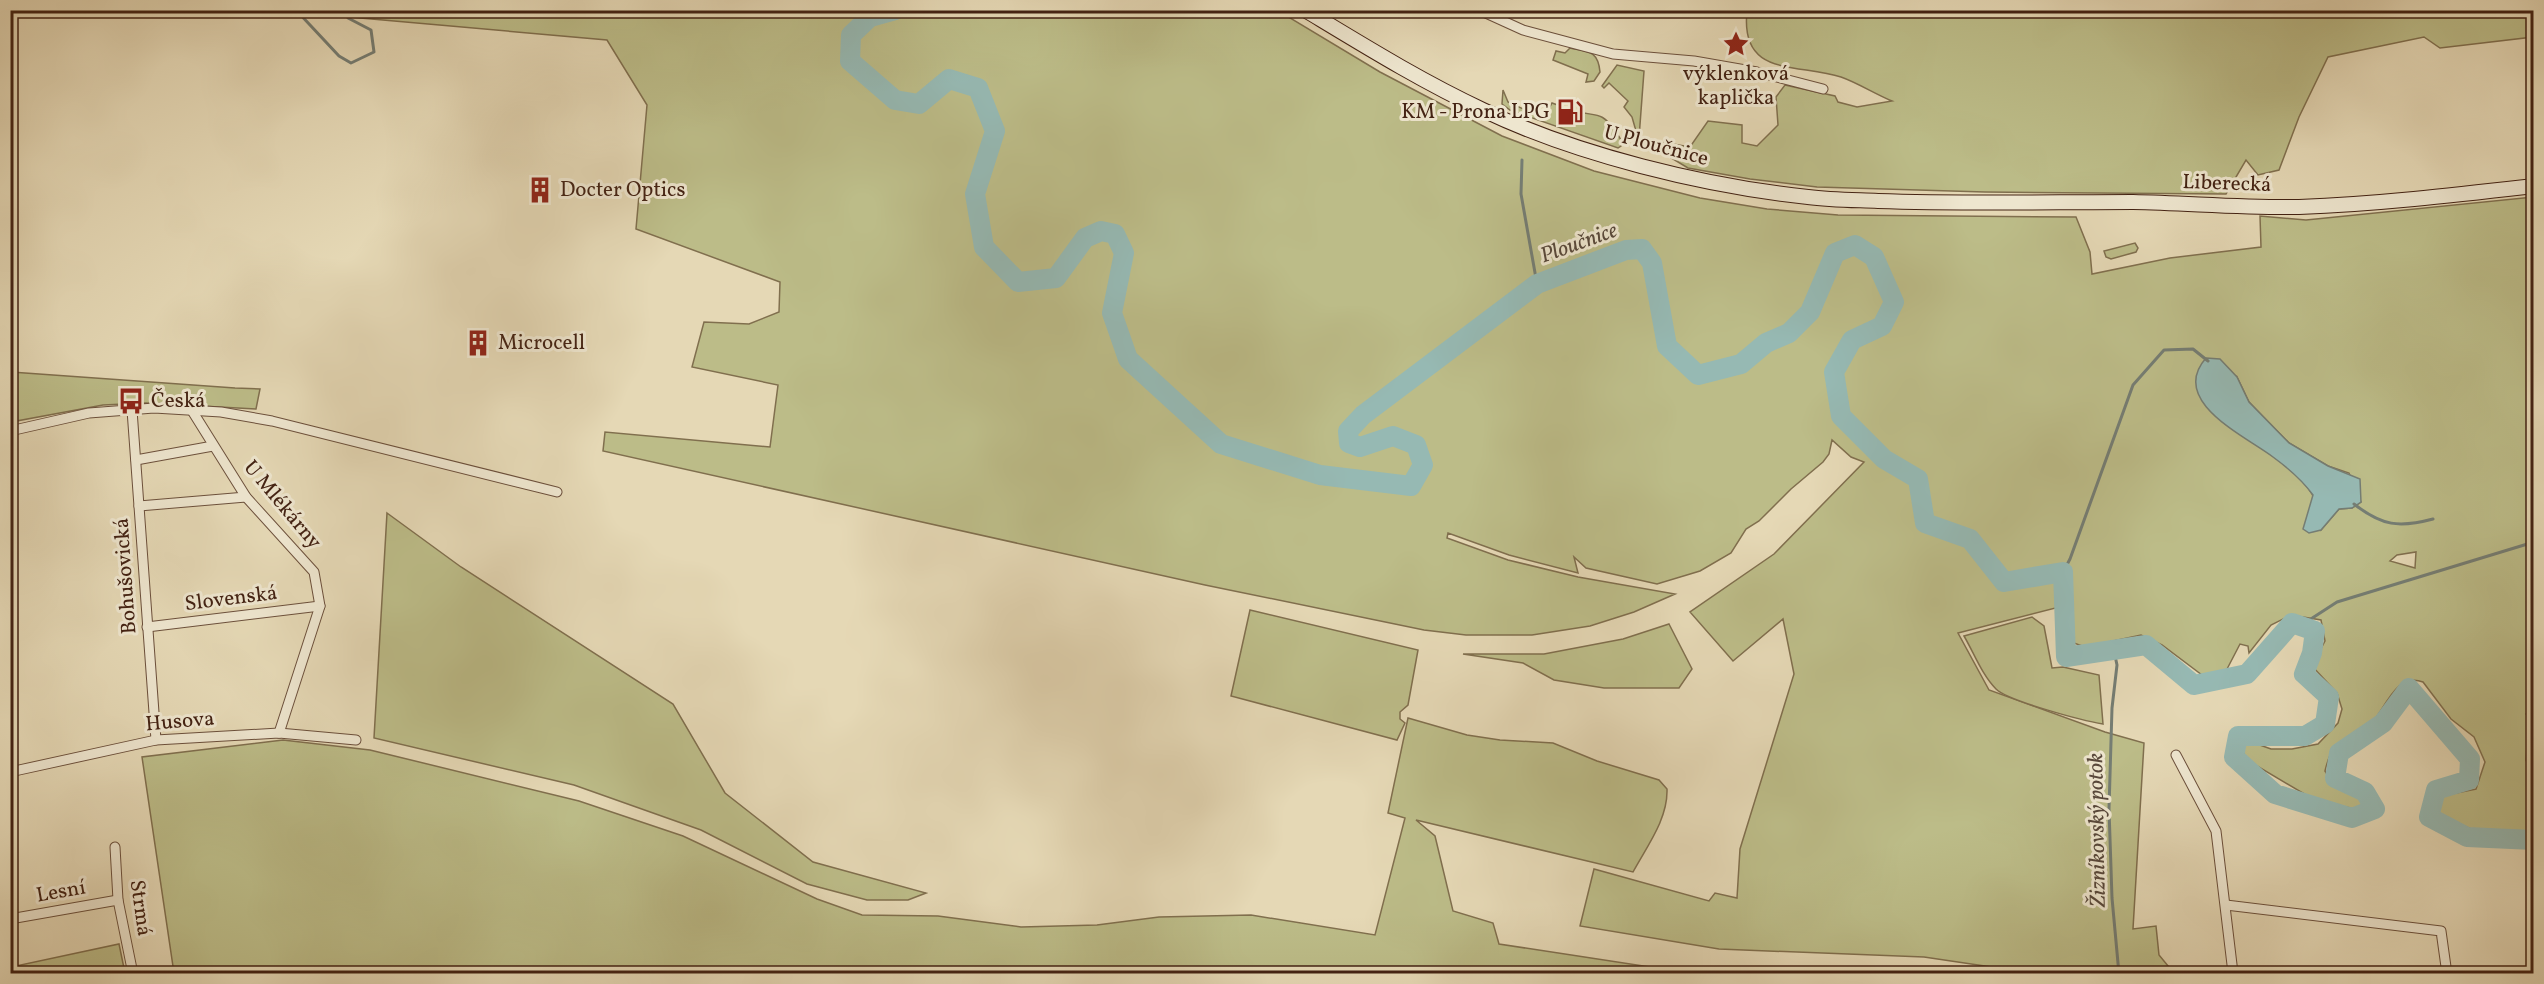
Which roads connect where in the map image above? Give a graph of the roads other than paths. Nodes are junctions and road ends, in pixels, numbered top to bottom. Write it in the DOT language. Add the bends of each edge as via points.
graph roads {
  1 [pos="1305,10"];
  2 [pos="1479,10"];
  3 [pos="1823,89"];
  4 [pos="2534,186"];
  5 [pos="1919,202"];
  6 [pos="191,409"];
  7 [pos="132,410"];
  8 [pos="10,430"];
  9 [pos="213,446"];
  10 [pos="136,460"];
  11 [pos="557,492"];
  12 [pos="246,497"];
  13 [pos="139,506"];
  14 [pos="320,606"];
  15 [pos="147,627"];
  16 [pos="279,733"];
  17 [pos="156,740"];
  18 [pos="356,740"];
  19 [pos="2176,755"];
  20 [pos="11,771"];
  21 [pos="115,847"];
  22 [pos="118,900"];
  23 [pos="2226,905"];
  24 [pos="10,919"];
  25 [pos="133,974"];
  26 [pos="2232,974"];
  27 [pos="2447,974"];
  1 -- 5 [label="main road, U Ploučnice" via="1486,112 1622,159 1742,188 1812,198"];
  2 -- 3 [label="street" via="1523,30 1613,54 1694,61"];
  4 -- 5 [label="main road, Liberecká" via="2295,207"];
  6 -- 7 [label="street"];
  6 -- 9 [label="street, U Mlékárny"];
  6 -- 11 [label="street" via="272,421"];
  7 -- 8 [label="street" via="89,413"];
  7 -- 10 [label="street, Bohušovická"];
  9 -- 10 [label="street"];
  9 -- 12 [label="street, U Mlékárny"];
  10 -- 13 [label="street, Bohušovická"];
  12 -- 13 [label="street"];
  12 -- 14 [label="street, U Mlékárny" via="314,572"];
  13 -- 15 [label="street, Bohušovická"];
  14 -- 15 [label="street, Slovenská"];
  14 -- 16 [label="street, U Mlékárny"];
  15 -- 17 [label="street, Bohušovická"];
  16 -- 17 [label="street, Husova"];
  16 -- 18 [label="street, Husova"];
  17 -- 20 [label="street, Husova"];
  19 -- 23 [label="street" via="2216,831"];
  21 -- 22 [label="street, Strmá"];
  22 -- 24 [label="street, Lesní"];
  22 -- 25 [label="street, Strmá"];
  23 -- 26 [label="street"];
  23 -- 27 [label="street" via="2441,931"];
}
